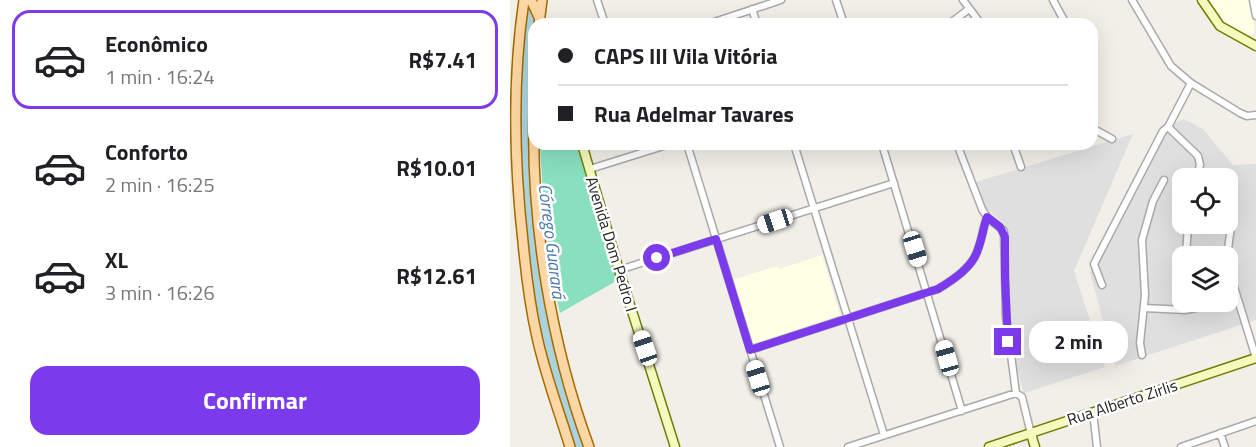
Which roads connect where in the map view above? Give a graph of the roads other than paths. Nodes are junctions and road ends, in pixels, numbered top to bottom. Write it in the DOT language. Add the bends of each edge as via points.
graph roads {
  1 [pos="524,0"];
  2 [pos="531,0"];
  3 [pos="542,0"];
  4 [pos="597,0"];
  5 [pos="781,0"];
  6 [pos="836,0"];
  7 [pos="963,0"];
  8 [pos="1053,0"];
  9 [pos="1132,0"];
  10 [pos="1202,0"];
  11 [pos="1253,0"];
  12 [pos="752,9"];
  13 [pos="970,10"];
  14 [pos="1256,16"];
  15 [pos="538,18"];
  16 [pos="539,18"];
  17 [pos="602,18"];
  18 [pos="726,18"];
  19 [pos="755,18"];
  20 [pos="842,18"];
  21 [pos="958,18"];
  22 [pos="972,18"];
  23 [pos="976,18"];
  24 [pos="1063,18"];
  25 [pos="1256,46"];
  26 [pos="1191,83"];
  27 [pos="1256,115"];
  28 [pos="1168,127"];
  29 [pos="1098,131"];
  30 [pos="1112,139"];
  31 [pos="535,150"];
  32 [pos="584,150"];
  33 [pos="643,150"];
  34 [pos="653,150"];
  35 [pos="689,150"];
  36 [pos="796,150"];
  37 [pos="884,150"];
  38 [pos="959,150"];
  39 [pos="1015,150"];
  40 [pos="644,153"];
  41 [pos="1021,167"];
  42 [pos="1199,168"];
  43 [pos="590,169"];
  44 [pos="1164,180"];
  45 [pos="894,183"];
  46 [pos="814,208"];
  47 [pos="987,217"];
  48 [pos="716,239"];
  49 [pos="619,270"];
  50 [pos="1102,285"];
  51 [pos="928,293"];
  52 [pos="1238,303"];
  53 [pos="1144,308"];
  54 [pos="1172,309"];
  55 [pos="848,318"];
  56 [pos="750,350"];
  57 [pos="1142,355"];
  58 [pos="1256,358"];
  59 [pos="1017,393"];
  60 [pos="962,411"];
  61 [pos="1093,412"];
  62 [pos="1256,421"];
  63 [pos="1220,433"];
  64 [pos="1031,434"];
  65 [pos="884,435"];
  66 [pos="570,447"];
  67 [pos="589,447"];
  68 [pos="675,447"];
  69 [pos="780,447"];
  70 [pos="848,447"];
  71 [pos="989,447"];
  72 [pos="1035,447"];
  73 [pos="1097,447"];
  74 [pos="1181,447"];
  75 [pos="1225,447"];
  1 -- 66 [label="main road" via="514,138 518,197 537,340"];
  2 -- 15 [label="main road"];
  3 -- 16 [label="main road"];
  4 -- 17 [label="street"];
  5 -- 12 [label="street"];
  6 -- 20 [label="street"];
  7 -- 13 [label="street"];
  8 -- 24 [label="street"];
  9 -- 26 [label="street" via="1167,60"];
  10 -- 25 [label="street" via="1220,26"];
  11 -- 14 [label="street"];
  12 -- 18 [label="street"];
  12 -- 19 [label="street"];
  13 -- 21 [label="street"];
  13 -- 22 [label="street"];
  13 -- 23 [label="street"];
  26 -- 27 [label="street" via="1240,113"];
  26 -- 28 [label="street"];
  28 -- 42 [label="street" via="1197,156"];
  28 -- 50 [label="street" via="1094,264"];
  29 -- 30 [label="street"];
  31 -- 67 [label="main road" via="548,286"];
  32 -- 43 [label="street, Avenida Dom Pedro I"];
  33 -- 40 [label="street"];
  34 -- 40 [label="street"];
  35 -- 48 [label="street"];
  36 -- 46 [label="street"];
  37 -- 45 [label="street"];
  38 -- 47 [label="street"];
  39 -- 41 [label="street"];
  40 -- 43 [label="street"];
  43 -- 49 [label="street, Avenida Dom Pedro I"];
  44 -- 53 [label="street" via="1153,201 1142,240"];
  45 -- 46 [label="street"];
  45 -- 51 [label="street"];
  46 -- 48 [label="street"];
  46 -- 55 [label="street"];
  47 -- 51 [label="street" via="972,261 953,279"];
  47 -- 59 [label="street" via="1005,237 1007,325"];
  48 -- 49 [label="street"];
  48 -- 56 [label="street"];
  49 -- 68 [label="street, Avenida Dom Pedro I"];
  51 -- 55 [label="street"];
  51 -- 60 [label="street"];
  52 -- 58 [label="street"];
  53 -- 54 [label="street"];
  53 -- 57 [label="street"];
  55 -- 56 [label="street"];
  55 -- 65 [label="street"];
  56 -- 69 [label="street"];
  58 -- 61 [label="street, Rua Alberto Zirlis"];
  59 -- 60 [label="street"];
  59 -- 64 [label="street" via="1022,397"];
  60 -- 65 [label="street"];
  61 -- 64 [label="street, Rua Alberto Zirlis"];
  61 -- 73 [label="street"];
  62 -- 63 [label="street"];
  63 -- 74 [label="street"];
  63 -- 75 [label="street"];
  64 -- 71 [label="street, Rua Alberto Zirlis"];
  64 -- 72 [label="street"];
  65 -- 70 [label="street"];
}
